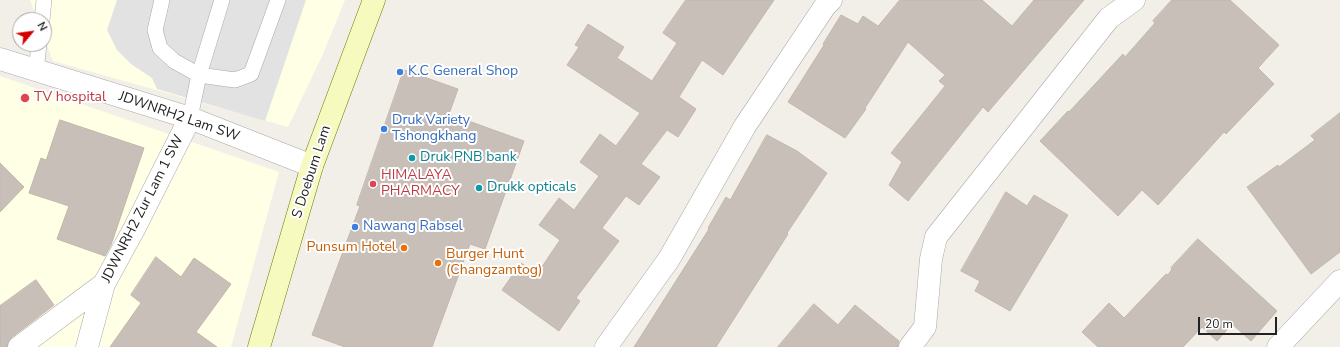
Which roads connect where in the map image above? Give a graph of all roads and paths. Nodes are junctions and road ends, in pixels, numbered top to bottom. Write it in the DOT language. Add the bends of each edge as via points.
graph roads {
  1 [pos="44,0"];
  2 [pos="162,0"];
  3 [pos="222,0"];
  4 [pos="278,0"];
  5 [pos="374,0"];
  6 [pos="831,0"];
  7 [pos="1134,0"];
  8 [pos="43,12"];
  9 [pos="38,52"];
  10 [pos="0,59"];
  11 [pos="36,71"];
  12 [pos="199,75"];
  13 [pos="190,118"];
  14 [pos="312,166"];
  15 [pos="1340,281"];
  16 [pos="104,284"];
  17 [pos="19,347"];
  18 [pos="87,347"];
  19 [pos="260,347"];
  20 [pos="606,347"];
  21 [pos="910,347"];
  22 [pos="1278,347"];
  1 -- 8 [label="lane"];
  2 -- 12 [label="lane" via="155,30 160,48 174,61"];
  3 -- 12 [label="lane"];
  4 -- 12 [label="lane" via="251,74 235,80"];
  5 -- 14 [label="main road, S Doebum Lam"];
  6 -- 20 [label="street" via="745,126 670,259"];
  7 -- 21 [label="street" via="1109,18 936,237 931,259 925,327"];
  9 -- 11 [label="lane"];
  10 -- 11 [label="street, JDWNRH2 Lam SW"];
  11 -- 13 [label="street, JDWNRH2 Lam SW"];
  12 -- 13 [label="lane"];
  13 -- 14 [label="street, JDWNRH2 Lam SW"];
  13 -- 16 [label="street, JDWNRH2 Zur Lam 1 SW"];
  14 -- 19 [label="main road, S Doebum Lam"];
  15 -- 22 [label="street"];
  16 -- 17 [label="street"];
  16 -- 18 [label="street, JDWNRH2 Zur Lam 1 SW"];
}
